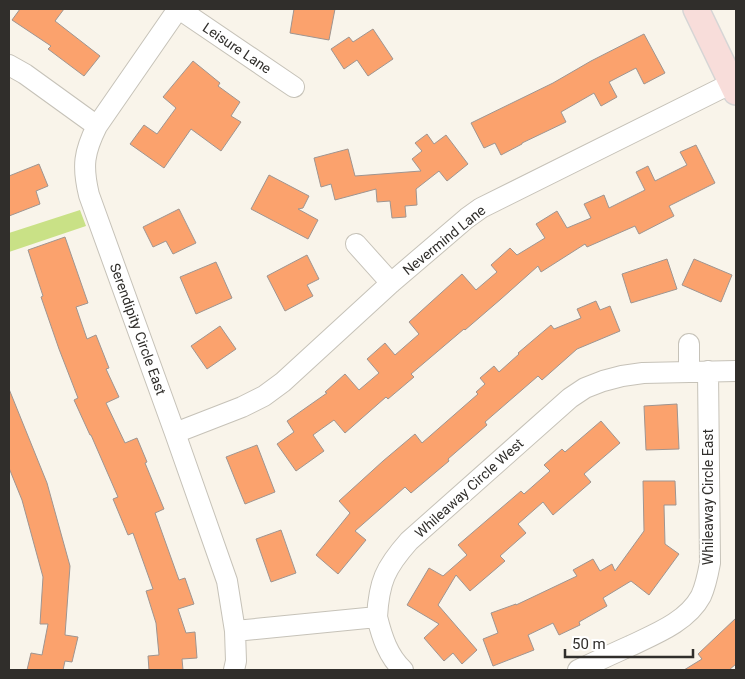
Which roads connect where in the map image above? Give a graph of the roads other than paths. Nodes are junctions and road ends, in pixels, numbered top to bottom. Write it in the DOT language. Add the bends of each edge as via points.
graph roads {
  1 [pos="178,9"];
  2 [pos="696,9"];
  3 [pos="9,65"];
  4 [pos="735,85"];
  5 [pos="294,87"];
  6 [pos="97,126"];
  7 [pos="356,244"];
  8 [pos="391,283"];
  9 [pos="689,344"];
  10 [pos="698,371"];
  11 [pos="736,371"];
  12 [pos="175,433"];
  13 [pos="377,617"];
  14 [pos="235,631"];
  15 [pos="234,670"];
  16 [pos="403,670"];
  17 [pos="578,670"];
  1 -- 5 [label="street, Leisure Lane"];
  1 -- 6 [label="street, Serendipity Circle East"];
  2 -- 4 [label="main road"];
  3 -- 6 [label="street"];
  4 -- 8 [label="street, Nevermind Lane" via="482,208"];
  6 -- 12 [label="street, Serendipity Circle East" via="88,143 85,160 89,195"];
  7 -- 8 [label="street"];
  8 -- 12 [label="street, Nevermind Lane" via="264,396"];
  9 -- 10 [label="street, Whileaway Circle East"];
  10 -- 11 [label="street, Whileaway Circle West"];
  10 -- 13 [label="street, Whileaway Circle West" via="643,372 622,376 585,388 570,398 409,541 384,575"];
  10 -- 17 [label="street, Whileaway Circle East" via="710,563 707,581 691,609 676,622"];
  12 -- 14 [label="street, Serendipity Circle East" via="226,581"];
  13 -- 14 [label="street"];
  13 -- 16 [label="street" via="390,654"];
  14 -- 15 [label="street, Serendipity Circle East"];
}
